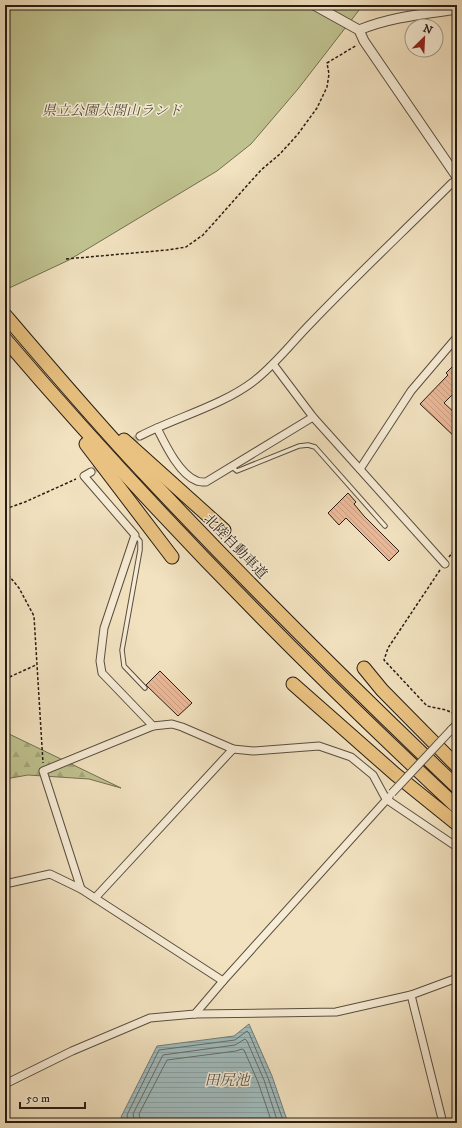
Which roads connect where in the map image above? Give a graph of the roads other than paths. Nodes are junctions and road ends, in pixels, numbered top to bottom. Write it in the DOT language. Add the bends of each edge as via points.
graph roads {
  1 [pos="314,5"];
  2 [pos="457,9"];
  3 [pos="359,30"];
  4 [pos="457,177"];
  5 [pos="457,181"];
  6 [pos="5,315"];
  7 [pos="21,334"];
  8 [pos="457,337"];
  9 [pos="5,339"];
  10 [pos="5,346"];
  11 [pos="273,364"];
  12 [pos="313,417"];
  13 [pos="157,428"];
  14 [pos="140,436"];
  15 [pos="232,467"];
  16 [pos="360,469"];
  17 [pos="91,472"];
  18 [pos="385,526"];
  19 [pos="224,530"];
  20 [pos="135,534"];
  21 [pos="172,557"];
  22 [pos="445,564"];
  23 [pos="364,668"];
  24 [pos="293,684"];
  25 [pos="145,688"];
  26 [pos="457,724"];
  27 [pos="153,726"];
  28 [pos="233,748"];
  29 [pos="457,766"];
  30 [pos="457,787"];
  31 [pos="386,799"];
  32 [pos="457,807"];
  33 [pos="457,824"];
  34 [pos="457,847"];
  35 [pos="5,884"];
  36 [pos="81,889"];
  37 [pos="95,898"];
  38 [pos="457,978"];
  39 [pos="223,981"];
  40 [pos="411,995"];
  41 [pos="194,1014"];
  42 [pos="5,1084"];
  43 [pos="443,1123"];
  1 -- 3 [label="street"];
  2 -- 3 [label="street" via="399,18"];
  3 -- 4 [label="street"];
  5 -- 11 [label="street" via="452,183 323,311"];
  6 -- 7 [label="highway, 北陸自動車道"];
  7 -- 19 [label="highway" via="119,435"];
  7 -- 30 [label="highway, 北陸自動車道" via="190,522 333,668"];
  8 -- 16 [label="street" via="411,391"];
  9 -- 32 [label="highway" via="184,538 366,721"];
  10 -- 21 [label="highway" via="83,440"];
  11 -- 12 [label="street"];
  11 -- 13 [label="street" via="254,381 215,404"];
  12 -- 15 [label="street"];
  12 -- 16 [label="street"];
  13 -- 14 [label="street"];
  13 -- 15 [label="street" via="170,455 187,475 197,481 206,482"];
  15 -- 18 [label="lane" via="237,471 299,446 315,447"];
  16 -- 22 [label="street"];
  17 -- 20 [label="street" via="84,476"];
  20 -- 25 [label="lane" via="140,541 140,550 122,650 124,666"];
  20 -- 27 [label="street" via="104,628 100,661 102,673"];
  23 -- 29 [label="highway" via="382,690"];
  24 -- 33 [label="highway" via="383,764"];
  26 -- 31 [label="street, bridge"];
  27 -- 28 [label="street" via="172,724"];
  27 -- 36 [label="street" via="43,771"];
  28 -- 31 [label="street" via="253,751 319,746 350,757 373,775"];
  28 -- 37 [label="street"];
  31 -- 34 [label="street"];
  31 -- 39 [label="street"];
  35 -- 36 [label="street" via="50,874"];
  36 -- 37 [label="street"];
  37 -- 39 [label="street"];
  38 -- 40 [label="street"];
  39 -- 41 [label="street"];
  40 -- 41 [label="street" via="336,1012"];
  40 -- 43 [label="street"];
  41 -- 42 [label="street" via="150,1018 72,1051"];
}
